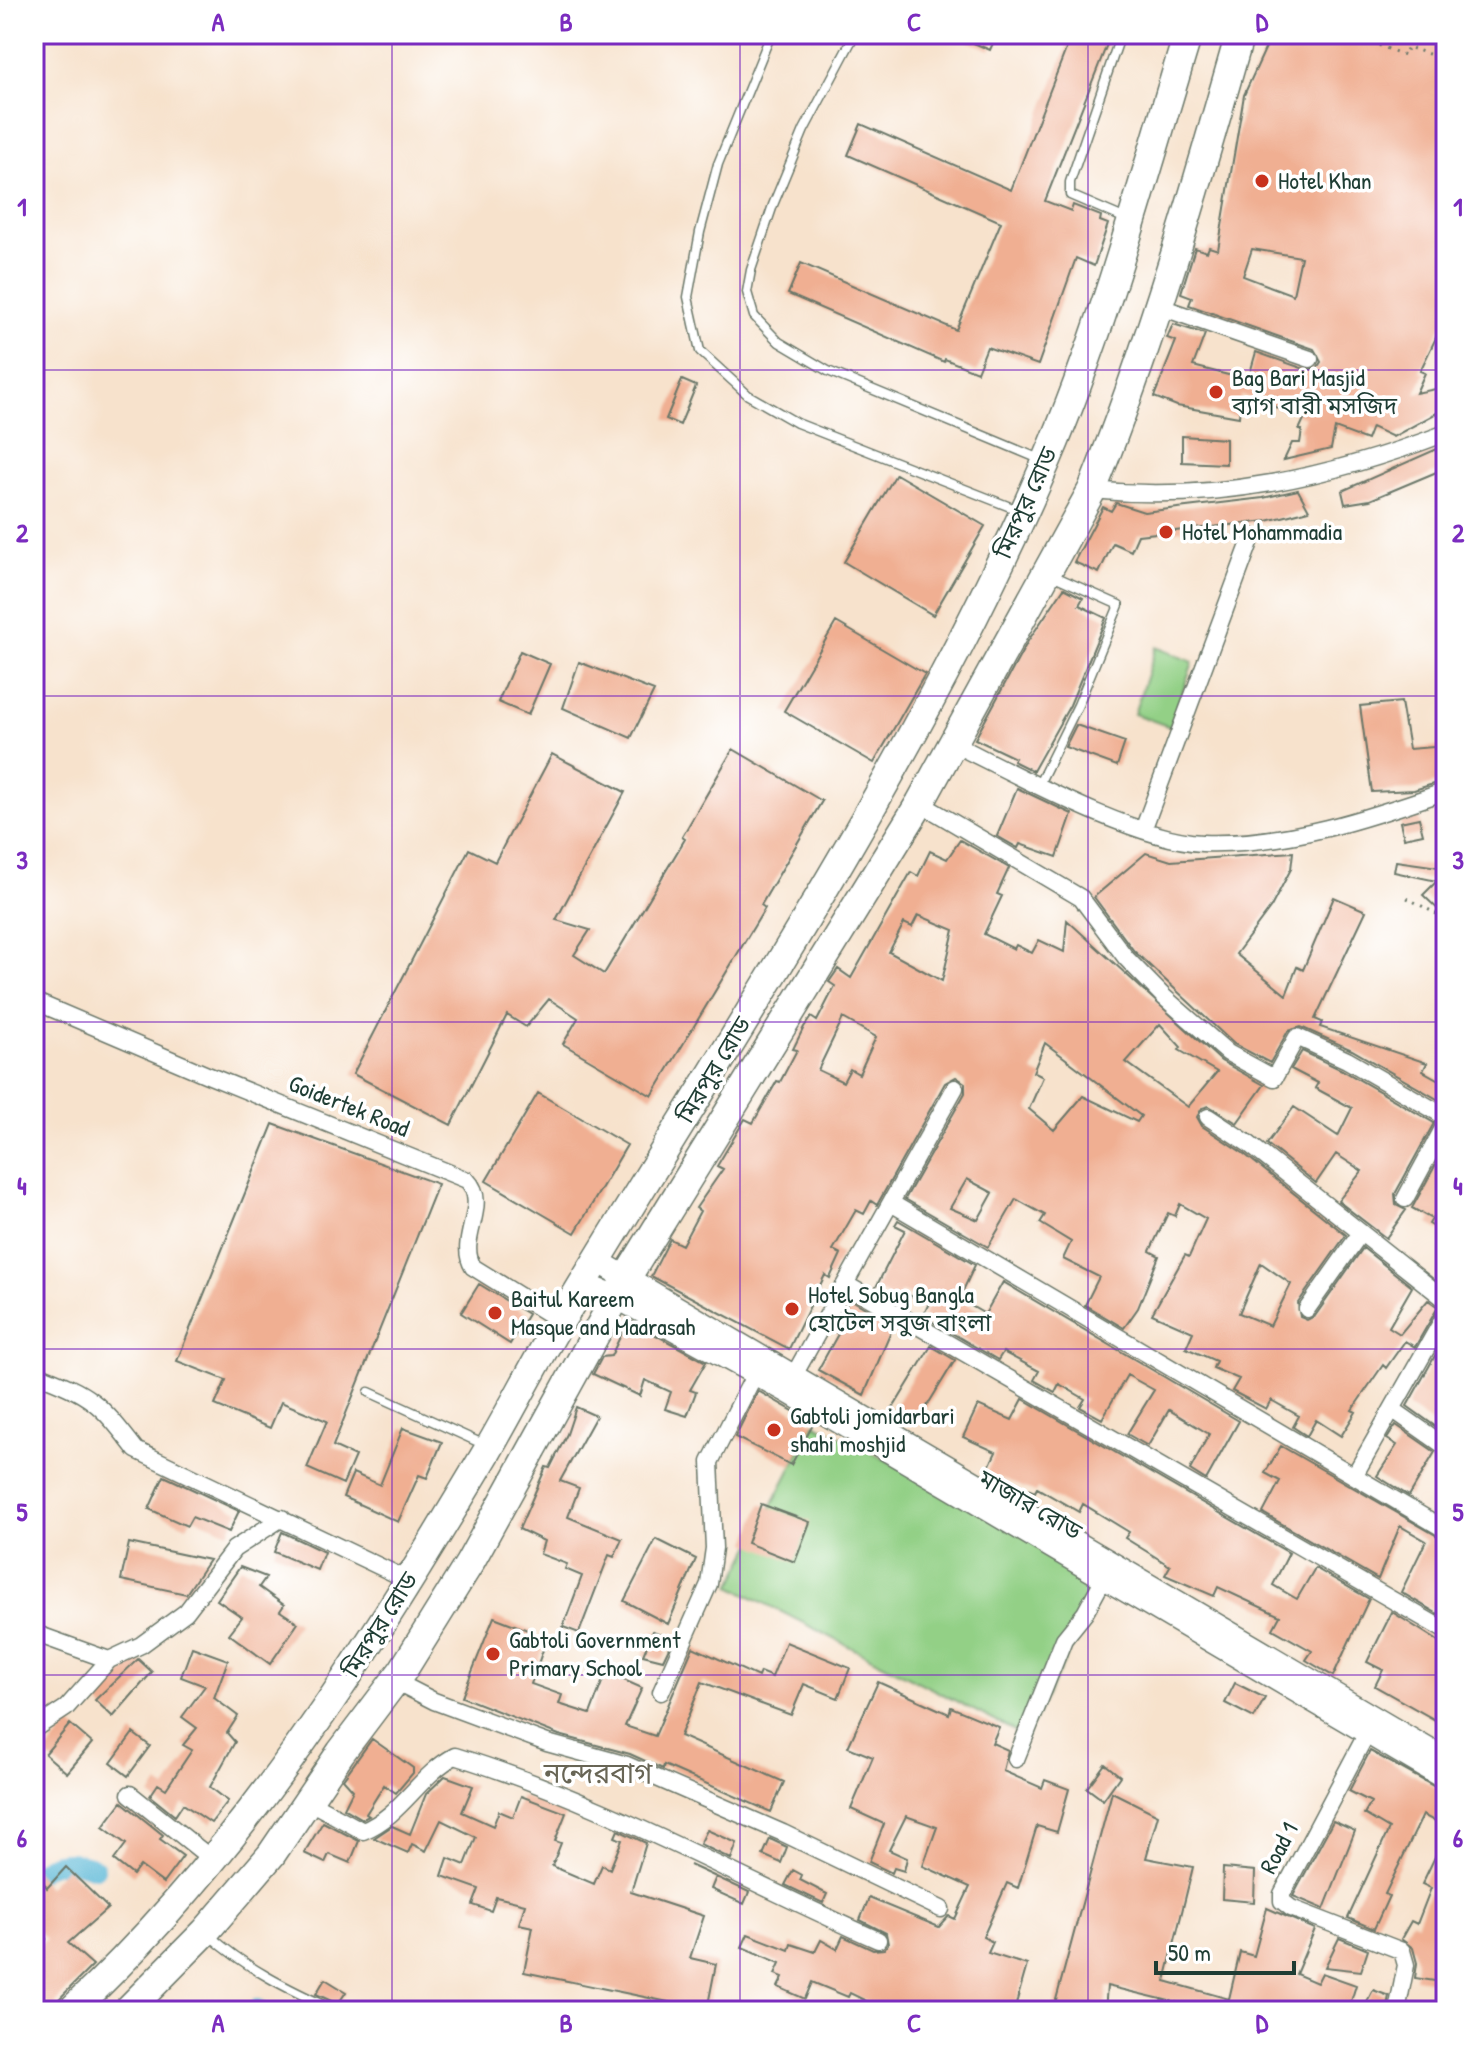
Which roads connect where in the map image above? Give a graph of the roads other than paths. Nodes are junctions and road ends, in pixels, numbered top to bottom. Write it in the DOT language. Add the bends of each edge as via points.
graph roads {
  1 [pos="771,34"];
  2 [pos="855,34"];
  3 [pos="1121,34"];
  4 [pos="1188,34"];
  5 [pos="1240,34"];
  6 [pos="1130,221"];
  7 [pos="1158,306"];
  8 [pos="1310,359"];
  9 [pos="1446,433"];
  10 [pos="1046,462"];
  11 [pos="1092,490"];
  12 [pos="1023,512"];
  13 [pos="1252,537"];
  14 [pos="1047,573"];
  15 [pos="954,744"];
  16 [pos="1038,786"];
  17 [pos="1446,791"];
  18 [pos="920,803"];
  19 [pos="1143,830"];
  20 [pos="34,1001"];
  21 [pos="955,1088"];
  22 [pos="1208,1117"];
  23 [pos="1446,1120"];
  24 [pos="1405,1199"];
  25 [pos="891,1203"];
  26 [pos="1360,1234"];
  27 [pos="591,1272"];
  28 [pos="847,1285"];
  29 [pos="621,1287"];
  30 [pos="1446,1300"];
  31 [pos="1307,1309"];
  32 [pos="1446,1314"];
  33 [pos="560,1321"];
  34 [pos="34,1373"];
  35 [pos="755,1374"];
  36 [pos="794,1375"];
  37 [pos="369,1392"];
  38 [pos="1392,1409"];
  39 [pos="490,1447"];
  40 [pos="1446,1447"];
  41 [pos="1354,1476"];
  42 [pos="282,1518"];
  43 [pos="1446,1530"];
  44 [pos="1104,1578"];
  45 [pos="408,1580"];
  46 [pos="1446,1631"];
  47 [pos="34,1633"];
  48 [pos="109,1660"];
  49 [pos="395,1681"];
  50 [pos="661,1692"];
  51 [pos="34,1729"];
  52 [pos="1367,1733"];
  53 [pos="1016,1759"];
  54 [pos="1446,1760"];
  55 [pos="1446,1779"];
  56 [pos="130,1794"];
  57 [pos="308,1801"];
  58 [pos="214,1861"];
  59 [pos="941,1909"];
  60 [pos="205,1932"];
  61 [pos="878,1940"];
  62 [pos="334,2010"];
  63 [pos="71,2011"];
  64 [pos="127,2011"];
  65 [pos="1397,2011"];
  1 -- 12 [label="lane" via="718,164 700,232 688,297 700,351 748,395 797,423"];
  2 -- 10 [label="lane" via="804,130 773,205 747,292 754,316 779,342 828,371"];
  3 -- 6 [label="lane" via="1070,195"];
  4 -- 6 [label="highway, মিরপুর রোড"];
  5 -- 7 [label="highway, মিরপুর রোড"];
  6 -- 10 [label="highway, মিরপুর রোড" via="1101,318"];
  7 -- 8 [label="street"];
  7 -- 11 [label="highway, মিরপুর রোড"];
  9 -- 11 [label="street" via="1374,459 1262,486 1160,495"];
  10 -- 12 [label="highway, মিরপুর রোড"];
  11 -- 14 [label="highway, মিরপুর রোড"];
  12 -- 27 [label="highway, মিরপুর রোড" via="966,635 897,764"];
  13 -- 19 [label="street"];
  14 -- 15 [label="highway, মিরপুর রোড"];
  14 -- 16 [label="lane" via="1119,605"];
  15 -- 16 [label="street"];
  15 -- 18 [label="highway, মিরপুর রোড"];
  16 -- 19 [label="street"];
  17 -- 19 [label="street" via="1276,841 1200,843"];
  18 -- 23 [label="street" via="1081,898 1126,958 1228,1053 1274,1078 1297,1037 1347,1060"];
  18 -- 29 [label="highway, মিরপুর রোড"];
  20 -- 33 [label="street, Goidertek Road" via="467,1180 477,1199 468,1250 473,1267"];
  21 -- 25 [label="street"];
  22 -- 26 [label="street"];
  23 -- 24 [label="street"];
  25 -- 28 [label="street"];
  25 -- 41 [label="street"];
  26 -- 30 [label="street"];
  26 -- 31 [label="street"];
  27 -- 29 [label="main road, মাজার রোড"];
  27 -- 33 [label="highway, মিরপুর রোড"];
  28 -- 36 [label="street"];
  28 -- 46 [label="street"];
  29 -- 35 [label="main road, মাজার রোড"];
  29 -- 36 [label="main road, মাজার রোড"];
  29 -- 49 [label="highway, মিরপুর রোড" via="469,1564"];
  32 -- 38 [label="street"];
  33 -- 39 [label="highway, মিরপুর রোড"];
  34 -- 42 [label="street" via="84,1391 136,1450"];
  35 -- 44 [label="main road, মাজার রোড"];
  35 -- 50 [label="street" via="710,1462 714,1548 709,1584"];
  36 -- 54 [label="main road, মাজার রোড"];
  37 -- 39 [label="lane"];
  38 -- 40 [label="street"];
  38 -- 41 [label="street"];
  39 -- 45 [label="highway, মিরপুর রোড"];
  41 -- 43 [label="street"];
  42 -- 45 [label="street"];
  42 -- 48 [label="street" via="234,1549 186,1612 141,1645"];
  44 -- 52 [label="main road, মাজার রোড"];
  44 -- 53 [label="street" via="1064,1639"];
  45 -- 58 [label="highway, মিরপুর রোড" via="289,1764"];
  47 -- 48 [label="street"];
  48 -- 51 [label="street" via="66,1708"];
  49 -- 57 [label="highway, মিরপুর রোড"];
  49 -- 59 [label="street" via="547,1743 627,1765"];
  52 -- 55 [label="main road, মাজার রোড"];
  52 -- 65 [label="street, Road 1" via="1282,1901 1402,1951 1406,1965"];
  56 -- 58 [label="street"];
  57 -- 60 [label="highway, মিরপুর রোড" via="271,1855"];
  57 -- 61 [label="street" via="363,1831 378,1825 435,1766 455,1756 589,1806"];
  58 -- 63 [label="highway, মিরপুর রোড" via="129,1956"];
  60 -- 62 [label="lane" via="270,1981"];
  60 -- 64 [label="highway, মিরপুর রোড"];
}
